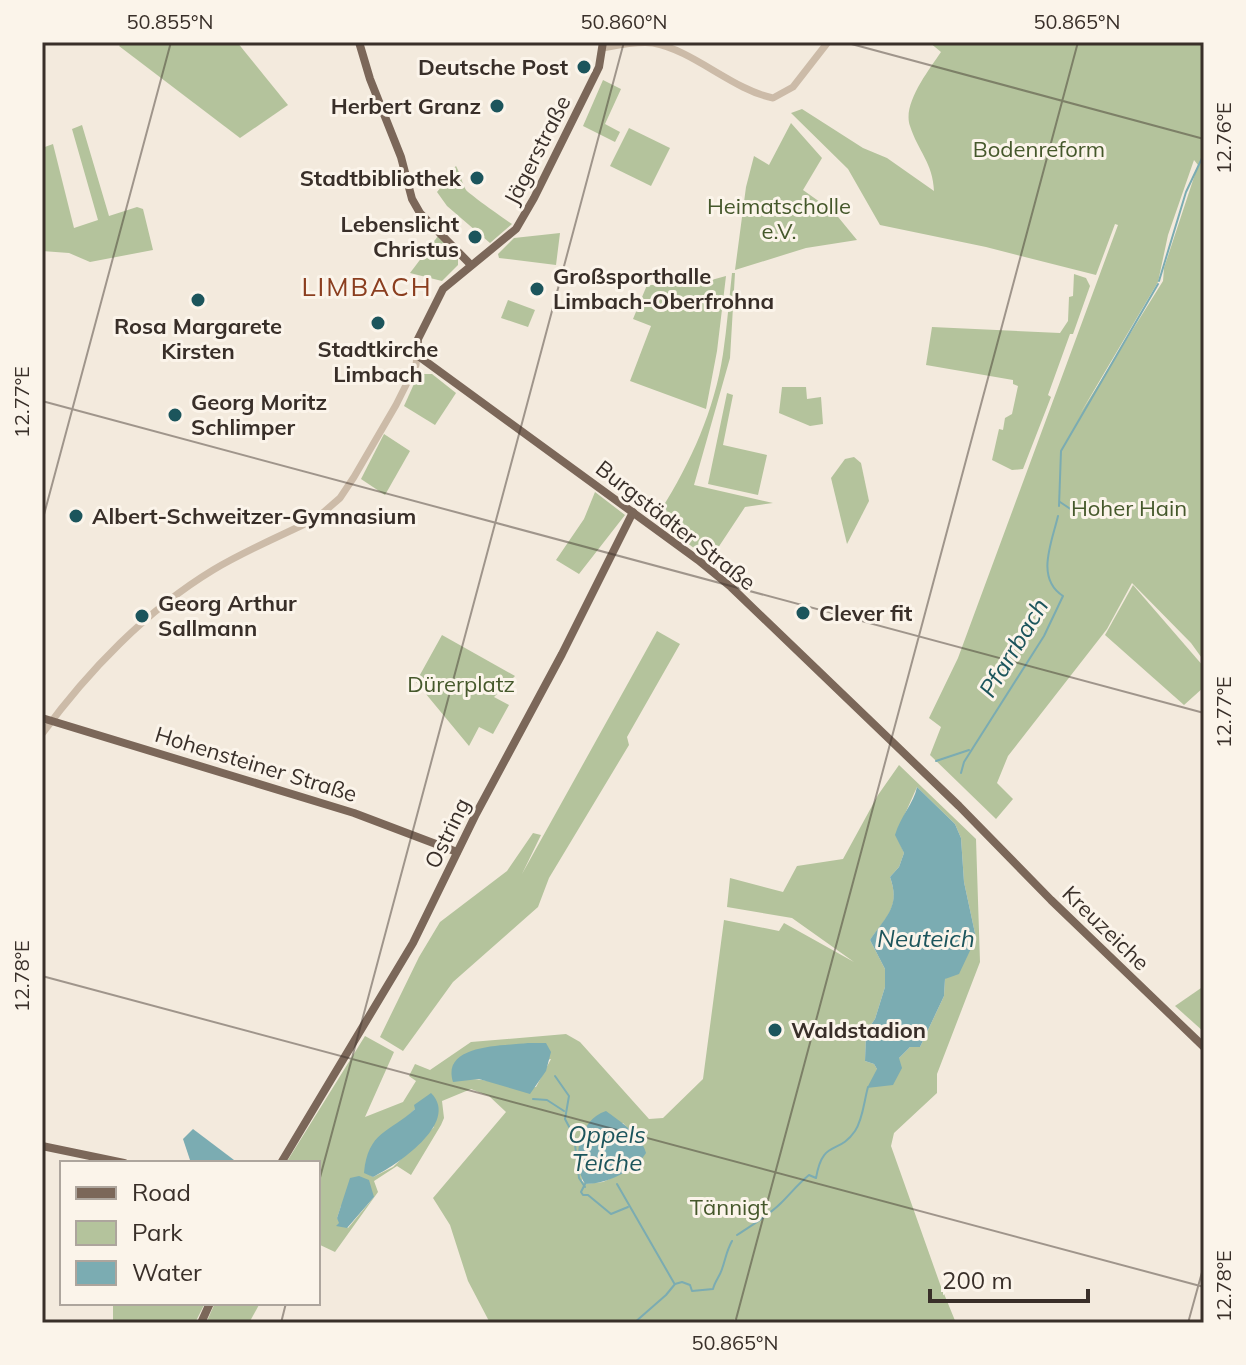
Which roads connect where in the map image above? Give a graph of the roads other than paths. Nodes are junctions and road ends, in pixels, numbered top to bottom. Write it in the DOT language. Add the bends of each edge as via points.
graph roads {
  1 [pos="359,42"];
  2 [pos="828,42"];
  3 [pos="603,45"];
  4 [pos="471,265"];
  5 [pos="417,355"];
  6 [pos="633,512"];
  7 [pos="47,719"];
  8 [pos="42,734"];
  9 [pos="457,852"];
  10 [pos="1031,879"];
  11 [pos="1204,1047"];
  12 [pos="42,1146"];
  13 [pos="114,1161"];
  14 [pos="282,1161"];
  1 -- 4 [label="main road" via="412,199"];
  2 -- 3 [label="street" via="793,87 773,98 653,43"];
  3 -- 4 [label="main road, Jägerstraße" via="599,67 516,229"];
  4 -- 5 [label="main road, Jägerstraße" via="443,289 418,339"];
  5 -- 6 [label="main road, Burgstädter Straße"];
  5 -- 7 [label="street" via="395,407 331,507 212,570 172,599"];
  6 -- 9 [label="main road, Ostring"];
  6 -- 10 [label="main road, Burgstädter Straße" via="731,587"];
  7 -- 8 [label="street"];
  7 -- 9 [label="main road, Hohensteiner Straße" via="354,813"];
  9 -- 14 [label="main road, Ostring" via="407,953"];
  10 -- 11 [label="main road, Kreuzeiche"];
  12 -- 13 [label="main road"];
}
